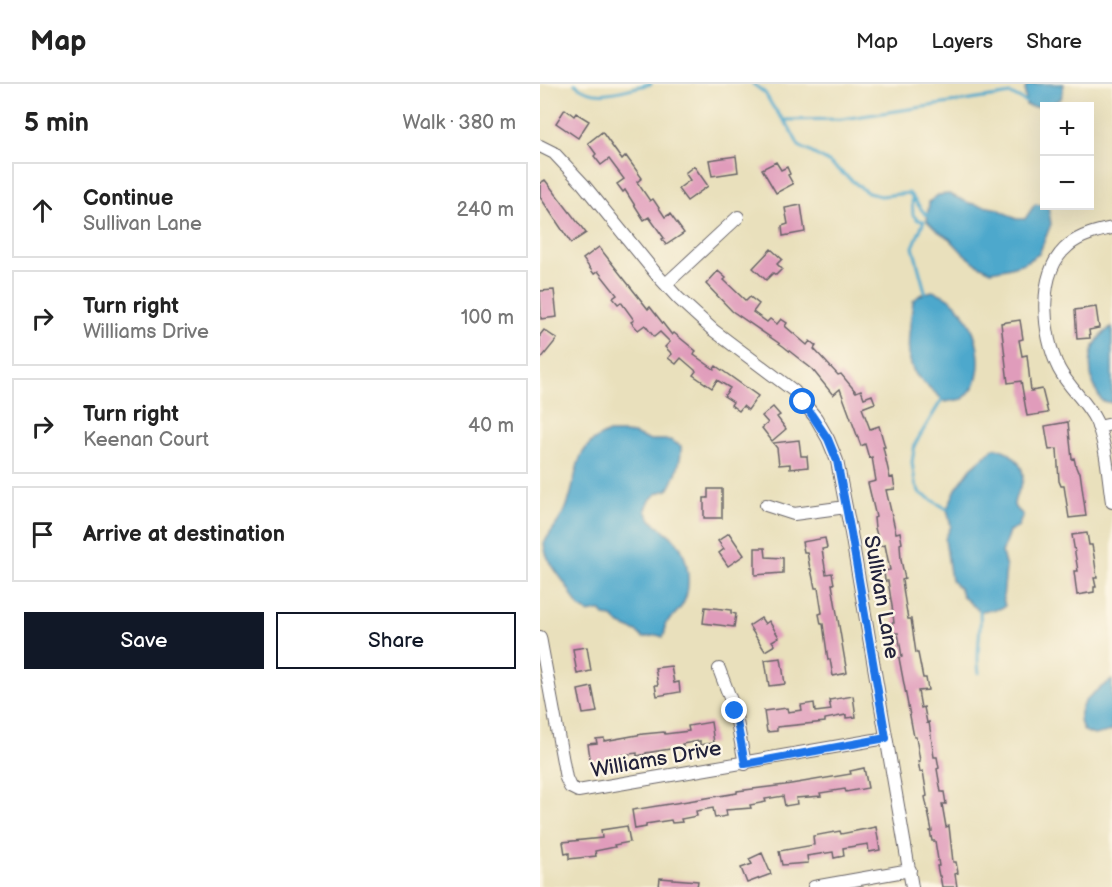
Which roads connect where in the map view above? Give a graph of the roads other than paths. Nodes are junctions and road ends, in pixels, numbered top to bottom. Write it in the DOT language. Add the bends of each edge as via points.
graph roads {
  1 [pos="540,146"];
  2 [pos="738,217"];
  3 [pos="1112,228"];
  4 [pos="666,284"];
  5 [pos="1112,424"];
  6 [pos="1098,427"];
  7 [pos="1112,502"];
  8 [pos="766,505"];
  9 [pos="846,507"];
  10 [pos="540,636"];
  11 [pos="719,669"];
  12 [pos="886,738"];
  13 [pos="745,764"];
  14 [pos="910,870"];
  15 [pos="814,887"];
  16 [pos="912,887"];
  1 -- 4 [label="street, Sullivan Lane" via="554,153 583,184"];
  2 -- 4 [label="street"];
  3 -- 6 [label="street" via="1082,237 1061,253 1046,298 1050,340 1059,369"];
  4 -- 9 [label="street, Sullivan Lane" via="713,330 803,402 828,439 837,461"];
  5 -- 6 [label="street"];
  6 -- 7 [label="street"];
  8 -- 9 [label="street" via="794,514"];
  9 -- 12 [label="street, Sullivan Lane"];
  10 -- 13 [label="street, Williams Drive" via="567,783 573,789 592,790"];
  11 -- 13 [label="street" via="735,711"];
  12 -- 13 [label="street, Williams Drive"];
  12 -- 14 [label="street, Sullivan Lane"];
  14 -- 15 [label="street"];
  14 -- 16 [label="street, Sullivan Lane"];
}
